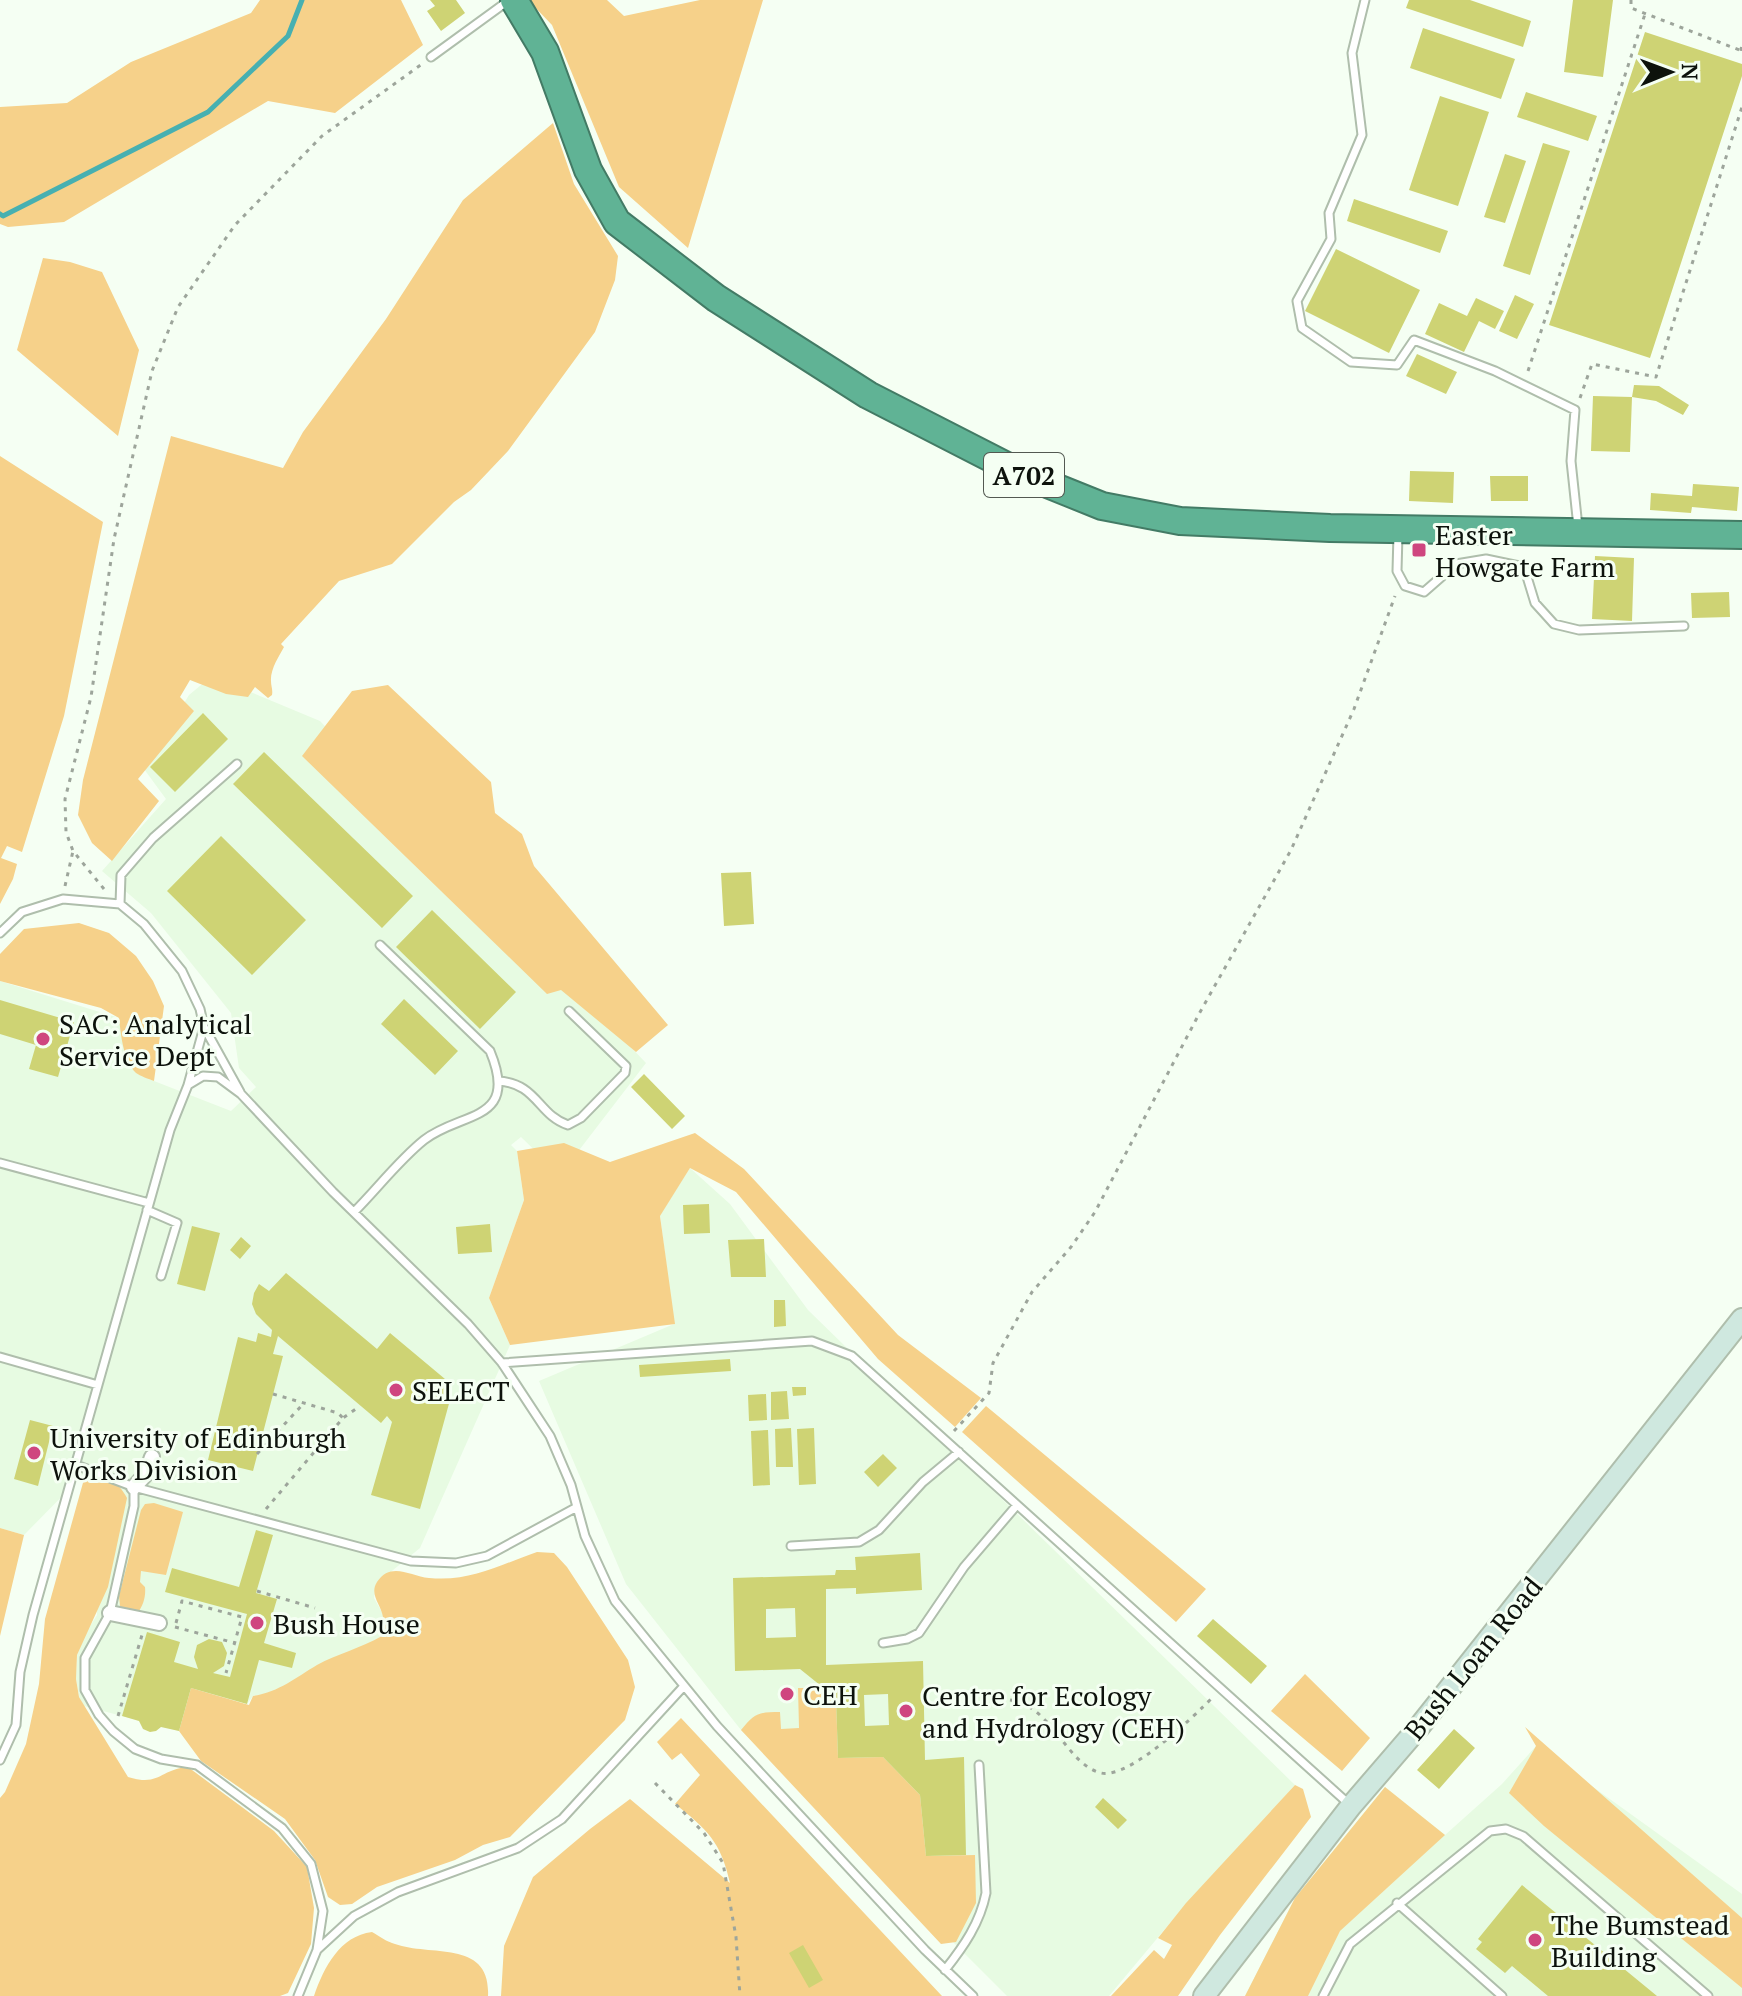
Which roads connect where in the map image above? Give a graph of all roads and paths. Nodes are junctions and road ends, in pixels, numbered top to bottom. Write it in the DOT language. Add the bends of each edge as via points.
graph roads {
  1 [pos="512,0"];
  2 [pos="1365,0"];
  3 [pos="1631,0"];
  4 [pos="1645,14"];
  5 [pos="1742,42"];
  6 [pos="1742,51"];
  7 [pos="431,57"];
  8 [pos="1742,107"];
  9 [pos="1523,385"];
  10 [pos="1575,410"];
  11 [pos="1399,530"];
  12 [pos="1579,533"];
  13 [pos="1742,535"];
  14 [pos="1401,579"];
  15 [pos="1684,626"];
  16 [pos="237,764"];
  17 [pos="73,851"];
  18 [pos="63,899"];
  19 [pos="120,904"];
  20 [pos="0,933"];
  21 [pos="380,945"];
  22 [pos="569,1011"];
  23 [pos="204,1027"];
  24 [pos="498,1081"];
  25 [pos="188,1085"];
  26 [pos="241,1094"];
  27 [pos="0,1163"];
  28 [pos="148,1207"];
  29 [pos="354,1212"];
  30 [pos="161,1276"];
  31 [pos="1742,1319"];
  32 [pos="0,1357"];
  33 [pos="502,1363"];
  34 [pos="98,1385"];
  35 [pos="273,1394"];
  36 [pos="304,1403"];
  37 [pos="360,1406"];
  38 [pos="343,1418"];
  39 [pos="946,1440"];
  40 [pos="959,1452"];
  41 [pos="257,1454"];
  42 [pos="152,1457"];
  43 [pos="76,1465"];
  44 [pos="134,1487"];
  45 [pos="1017,1505"];
  46 [pos="577,1507"];
  47 [pos="262,1521"];
  48 [pos="791,1546"];
  49 [pos="257,1591"];
  50 [pos="315,1608"];
  51 [pos="110,1613"];
  52 [pos="153,1622"];
  53 [pos="175,1627"];
  54 [pos="235,1643"];
  55 [pos="883,1643"];
  56 [pos="226,1673"];
  57 [pos="684,1686"];
  58 [pos="1221,1689"];
  59 [pos="1010,1700"];
  60 [pos="113,1731"];
  61 [pos="618,1755"];
  62 [pos="0,1760"];
  63 [pos="626,1763"];
  64 [pos="979,1765"];
  65 [pos="655,1783"];
  66 [pos="1351,1806"];
  67 [pos="1397,1903"];
  68 [pos="317,1950"];
  69 [pos="945,1970"];
  70 [pos="298,1996"];
  71 [pos="740,1996"];
  72 [pos="973,1996"];
  73 [pos="1204,1996"];
  74 [pos="1323,1996"];
  75 [pos="1502,1996"];
  76 [pos="1708,1996"];
  1 -- 7 [label="lane"];
  1 -- 11 [label="highway, A702" via="545,52 588,170 617,222 716,298 868,395 1020,473 1102,506 1180,521"];
  2 -- 9 [label="lane" via="1352,53 1362,135 1329,213 1331,239 1297,301 1302,328 1351,362 1397,365 1414,340"];
  3 -- 4 [label="path" via="1631,8"];
  4 -- 6 [label="path"];
  4 -- 9 [label="path"];
  5 -- 6 [label="path"];
  7 -- 17 [label="path" via="322,136 235,225 178,307 152,371 114,539 91,697 65,799 66,832"];
  8 -- 10 [label="path" via="1656,377 1592,364"];
  9 -- 10 [label="lane"];
  10 -- 12 [label="lane" via="1571,461"];
  11 -- 12 [label="highway, A702"];
  11 -- 14 [label="lane"];
  12 -- 13 [label="highway, A702"];
  14 -- 15 [label="lane" via="1405,586 1424,592 1456,564 1486,559 1524,567 1535,603 1554,624 1579,630"];
  14 -- 39 [label="path" via="1354,709 1291,850 1095,1212 1032,1292 993,1363 989,1393"];
  16 -- 19 [label="lane" via="153,838 121,875"];
  17 -- 18 [label="path"];
  17 -- 19 [label="path"];
  18 -- 19 [label="lane"];
  18 -- 20 [label="lane" via="22,912"];
  19 -- 23 [label="lane" via="144,924 182,971"];
  21 -- 24 [label="lane" via="490,1051"];
  22 -- 24 [label="lane" via="626,1066 581,1118 568,1125 560,1122 522,1086"];
  23 -- 25 [label="lane"];
  23 -- 26 [label="lane"];
  24 -- 29 [label="lane" via="487,1110 426,1138"];
  25 -- 26 [label="lane" via="203,1076 218,1077"];
  25 -- 28 [label="lane"];
  26 -- 29 [label="lane"];
  27 -- 28 [label="lane"];
  28 -- 30 [label="lane" via="177,1223"];
  28 -- 34 [label="lane"];
  29 -- 33 [label="lane"];
  31 -- 66 [label="street, Bush Loan Road"];
  32 -- 34 [label="lane"];
  33 -- 39 [label="lane" via="812,1341 852,1356"];
  33 -- 46 [label="lane" via="550,1436"];
  34 -- 43 [label="lane"];
  35 -- 36 [label="path"];
  36 -- 38 [label="path"];
  36 -- 41 [label="path"];
  37 -- 38 [label="path"];
  38 -- 47 [label="path" via="267,1508"];
  39 -- 40 [label="lane"];
  40 -- 45 [label="lane"];
  40 -- 48 [label="lane" via="879,1530 859,1542"];
  42 -- 44 [label="street"];
  43 -- 44 [label="lane"];
  43 -- 62 [label="lane" via="20,1672 16,1725"];
  44 -- 47 [label="lane"];
  44 -- 51 [label="lane"];
  45 -- 55 [label="lane" via="964,1567 919,1633"];
  45 -- 58 [label="lane"];
  46 -- 47 [label="lane" via="487,1556 456,1563 411,1561"];
  46 -- 57 [label="lane" via="615,1601"];
  49 -- 50 [label="path"];
  51 -- 52 [label="street"];
  51 -- 60 [label="lane" via="85,1658 85,1690"];
  52 -- 53 [label="path"];
  52 -- 60 [label="path"];
  53 -- 54 [label="path"];
  53 -- 54 [label="path" via="182,1601 242,1617"];
  54 -- 56 [label="path"];
  57 -- 61 [label="lane"];
  57 -- 69 [label="lane"];
  58 -- 59 [label="path" via="1173,1736 1118,1772 1102,1773 1087,1766 1024,1702"];
  58 -- 66 [label="lane"];
  60 -- 68 [label="lane" via="135,1749 197,1765 282,1828 311,1864 323,1911"];
  61 -- 63 [label="lane"];
  61 -- 68 [label="lane" via="562,1819 518,1848 398,1892 354,1916"];
  64 -- 69 [label="lane" via="986,1893 969,1938"];
  65 -- 71 [label="path" via="704,1833 723,1863"];
  66 -- 73 [label="street, Bush Loan Road"];
  67 -- 74 [label="lane" via="1350,1944"];
  67 -- 75 [label="lane"];
  67 -- 76 [label="lane" via="1490,1831 1506,1829 1523,1836"];
  68 -- 70 [label="lane"];
  69 -- 72 [label="lane"];
}
